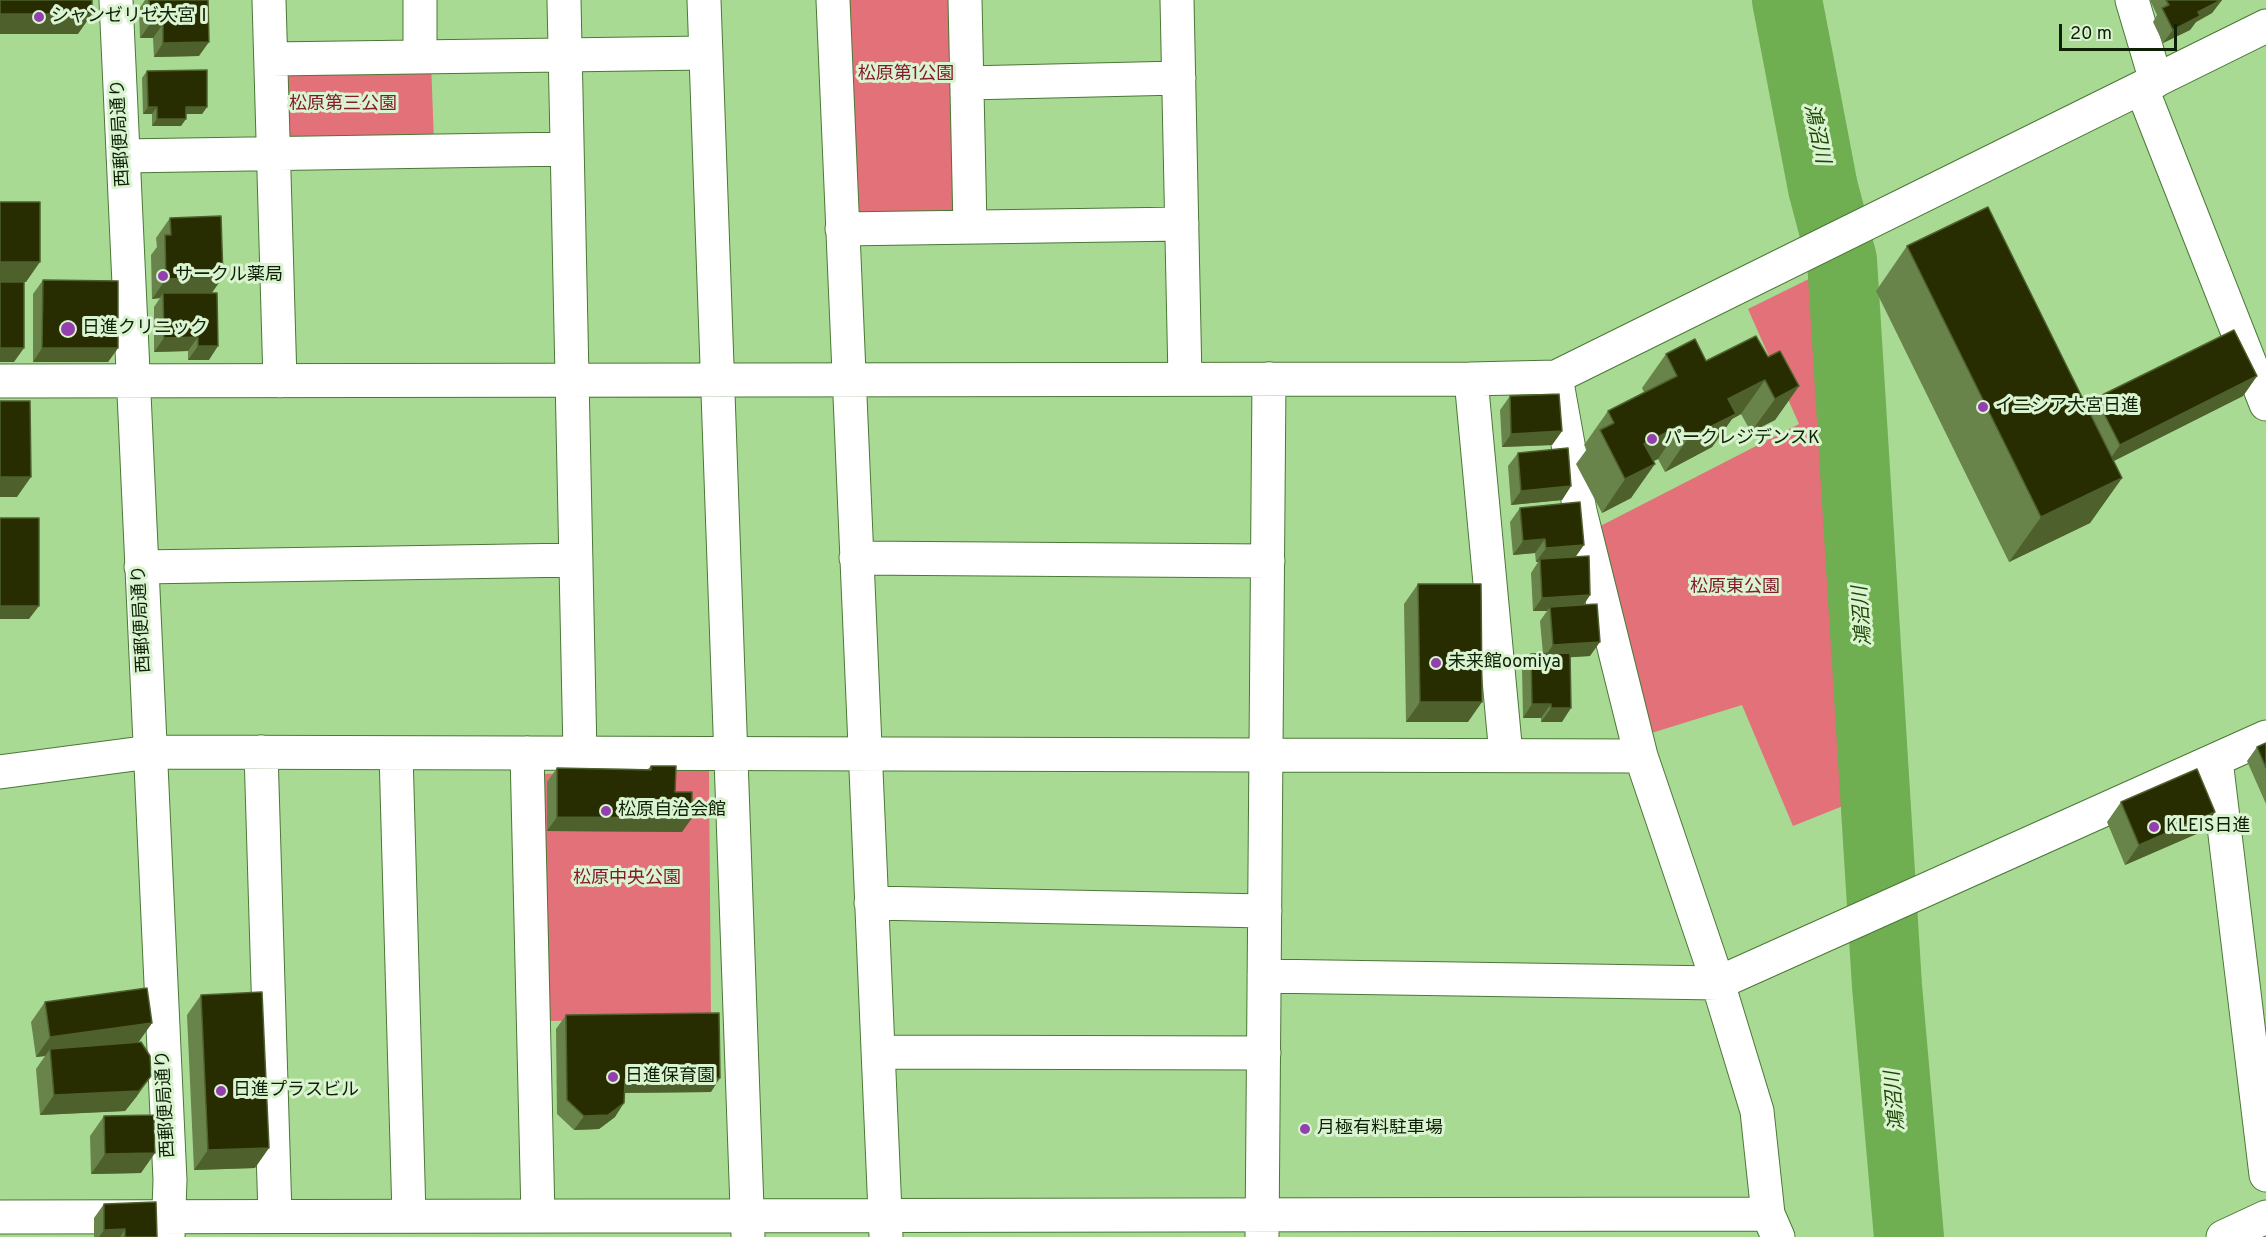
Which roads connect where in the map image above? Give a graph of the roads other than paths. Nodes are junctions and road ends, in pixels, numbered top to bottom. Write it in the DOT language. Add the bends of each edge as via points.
graph roads {
  1 [pos="116,0"];
  2 [pos="269,0"];
  3 [pos="420,0"];
  4 [pos="564,0"];
  5 [pos="704,0"];
  6 [pos="833,0"];
  7 [pos="965,0"];
  8 [pos="1177,0"];
  9 [pos="2132,0"];
  10 [pos="2266,26"];
  11 [pos="706,53"];
  12 [pos="565,55"];
  13 [pos="420,57"];
  14 [pos="271,59"];
  15 [pos="1179,78"];
  16 [pos="967,83"];
  17 [pos="2149,85"];
  18 [pos="567,149"];
  19 [pos="273,154"];
  20 [pos="123,156"];
  21 [pos="1182,224"];
  22 [pos="970,227"];
  23 [pos="842,229"];
  24 [pos="1556,377"];
  25 [pos="1185,379"];
  26 [pos="1269,379"];
  27 [pos="1471,379"];
  28 [pos="720,380"];
  29 [pos="849,380"];
  30 [pos="0,381"];
  31 [pos="133,381"];
  32 [pos="280,381"];
  33 [pos="573,381"];
  34 [pos="2266,404"];
  35 [pos="856,558"];
  36 [pos="576,560"];
  37 [pos="1268,561"];
  38 [pos="141,567"];
  39 [pos="2266,737"];
  40 [pos="150,753"];
  41 [pos="261,753"];
  42 [pos="396,753"];
  43 [pos="527,753"];
  44 [pos="580,753"];
  45 [pos="730,754"];
  46 [pos="864,754"];
  47 [pos="1266,754"];
  48 [pos="1506,755"];
  49 [pos="1641,756"];
  50 [pos="2216,760"];
  51 [pos="0,772"];
  52 [pos="871,903"];
  53 [pos="1265,910"];
  54 [pos="1264,975"];
  55 [pos="1718,983"];
  56 [pos="878,1052"];
  57 [pos="1264,1053"];
  58 [pos="2265,1167"];
  59 [pos="275,1216"];
  60 [pos="409,1216"];
  61 [pos="538,1216"];
  62 [pos="0,1217"];
  63 [pos="2266,1217"];
  64 [pos="1262,1225"];
  65 [pos="1773,1225"];
  66 [pos="600,1226"];
  67 [pos="748,1226"];
  68 [pos="885,1226"];
  69 [pos="169,1227"];
  70 [pos="2223,1237"];
  1 -- 20 [label="street, 西郵便局通り"];
  2 -- 14 [label="street"];
  3 -- 13 [label="street"];
  4 -- 12 [label="street"];
  5 -- 11 [label="street"];
  6 -- 23 [label="street"];
  7 -- 16 [label="street"];
  8 -- 15 [label="street"];
  9 -- 17 [label="street"];
  10 -- 17 [label="street"];
  11 -- 12 [label="street"];
  11 -- 28 [label="street"];
  12 -- 13 [label="street"];
  12 -- 18 [label="street"];
  13 -- 14 [label="street"];
  14 -- 19 [label="street"];
  15 -- 16 [label="street"];
  15 -- 21 [label="street"];
  16 -- 22 [label="street"];
  17 -- 24 [label="street"];
  17 -- 34 [label="street"];
  18 -- 19 [label="street"];
  18 -- 33 [label="street"];
  19 -- 20 [label="street"];
  19 -- 32 [label="street"];
  20 -- 31 [label="street, 西郵便局通り"];
  21 -- 22 [label="street"];
  21 -- 25 [label="street"];
  22 -- 23 [label="street"];
  23 -- 29 [label="street"];
  24 -- 27 [label="street"];
  24 -- 49 [label="street" via="1580,511"];
  25 -- 26 [label="street"];
  25 -- 29 [label="street"];
  26 -- 27 [label="street"];
  26 -- 37 [label="street"];
  27 -- 48 [label="street"];
  28 -- 29 [label="street"];
  28 -- 33 [label="street"];
  28 -- 45 [label="street"];
  29 -- 35 [label="street"];
  30 -- 31 [label="street"];
  31 -- 32 [label="street"];
  31 -- 38 [label="street, 西郵便局通り"];
  32 -- 33 [label="street"];
  33 -- 36 [label="street"];
  35 -- 37 [label="street"];
  35 -- 46 [label="street"];
  36 -- 38 [label="street"];
  36 -- 44 [label="street"];
  37 -- 47 [label="street"];
  38 -- 40 [label="street, 西郵便局通り"];
  39 -- 50 [label="street"];
  40 -- 41 [label="street"];
  40 -- 51 [label="street"];
  40 -- 69 [label="street, 西郵便局通り"];
  41 -- 42 [label="street"];
  41 -- 59 [label="street"];
  42 -- 43 [label="street"];
  42 -- 60 [label="street"];
  43 -- 44 [label="street"];
  43 -- 61 [label="street"];
  44 -- 45 [label="street"];
  45 -- 46 [label="street"];
  45 -- 67 [label="street"];
  46 -- 47 [label="street"];
  46 -- 52 [label="street"];
  47 -- 48 [label="street"];
  47 -- 53 [label="street"];
  48 -- 49 [label="street"];
  49 -- 55 [label="street"];
  50 -- 55 [label="street"];
  50 -- 58 [label="street"];
  52 -- 53 [label="street"];
  52 -- 56 [label="street"];
  53 -- 54 [label="street"];
  54 -- 55 [label="street"];
  54 -- 57 [label="street"];
  55 -- 65 [label="street" via="1757,1111"];
  56 -- 57 [label="street"];
  56 -- 68 [label="street"];
  57 -- 64 [label="street"];
  59 -- 60 [label="street"];
  59 -- 69 [label="street"];
  60 -- 61 [label="street"];
  61 -- 66 [label="street"];
  62 -- 69 [label="street"];
  63 -- 70 [label="street"];
  64 -- 65 [label="street"];
  64 -- 68 [label="street"];
  66 -- 67 [label="street"];
  67 -- 68 [label="street"];
}
